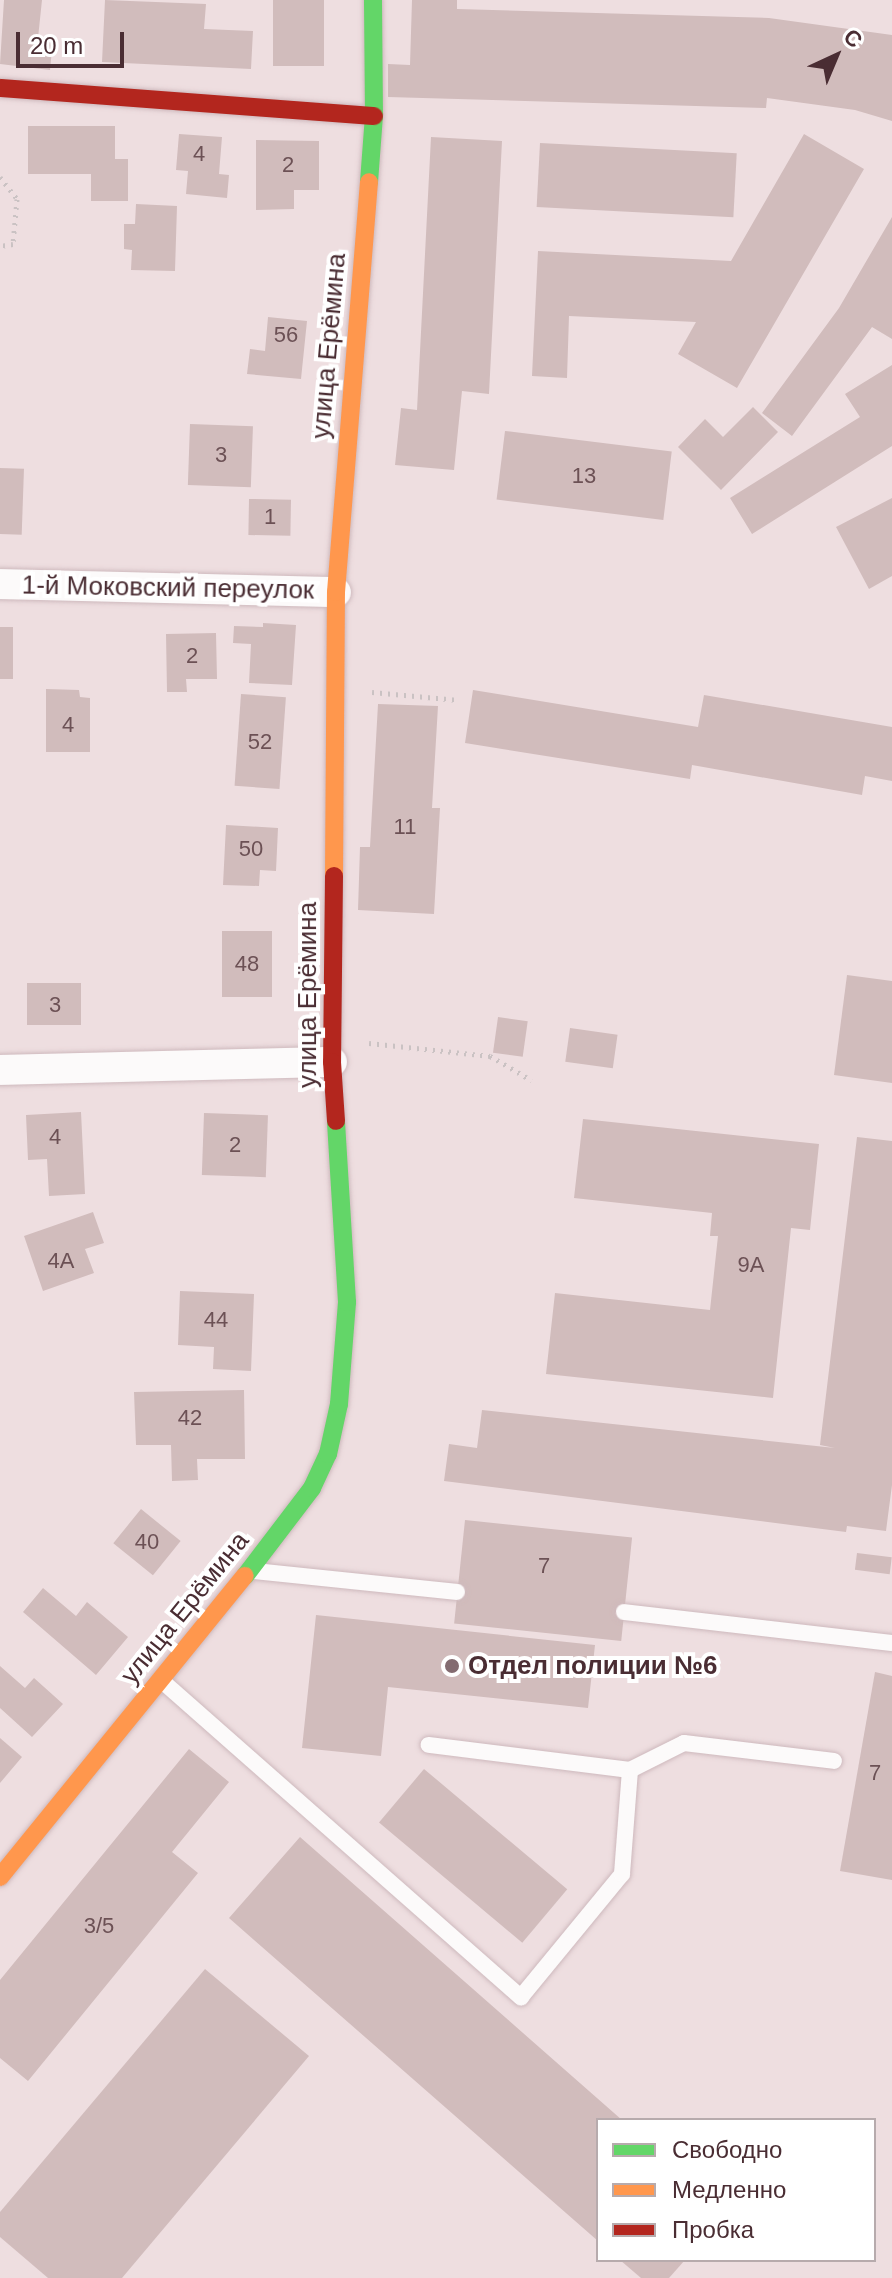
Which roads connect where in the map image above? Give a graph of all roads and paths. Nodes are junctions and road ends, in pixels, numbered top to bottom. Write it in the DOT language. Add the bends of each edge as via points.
graph roads {
  1 [pos="373,0"];
  2 [pos="0,88"];
  3 [pos="374,116"];
  4 [pos="0,177"];
  5 [pos="0,246"];
  6 [pos="0,584"];
  7 [pos="336,592"];
  8 [pos="335,689"];
  9 [pos="459,700"];
  10 [pos="332,1062"];
  11 [pos="0,1070"];
  12 [pos="249,1570"];
  13 [pos="457,1592"];
  14 [pos="624,1612"];
  15 [pos="892,1643"];
  16 [pos="160,1679"];
  17 [pos="429,1745"];
  18 [pos="834,1761"];
  19 [pos="630,1770"];
  20 [pos="0,1877"];
  1 -- 3 [label="street, улица Ерёмина"];
  2 -- 3 [label="street"];
  3 -- 7 [label="street, улица Ерёмина"];
  4 -- 5 [label="path" via="17,199 13,244"];
  6 -- 7 [label="street, 1-й Моковский переулок"];
  7 -- 8 [label="street, улица Ерёмина"];
  8 -- 9 [label="path"];
  8 -- 10 [label="street, улица Ерёмина"];
  10 -- 11 [label="street"];
  10 -- 12 [label="street, улица Ерёмина" via="347,1302 339,1404 328,1454 312,1488"];
  12 -- 13 [label="lane"];
  12 -- 16 [label="street, улица Ерёмина"];
  14 -- 15 [label="lane"];
  16 -- 19 [label="lane" via="521,1997 622,1874"];
  16 -- 20 [label="street, улица Ерёмина"];
  17 -- 19 [label="lane"];
  18 -- 19 [label="lane" via="684,1743"];
}
